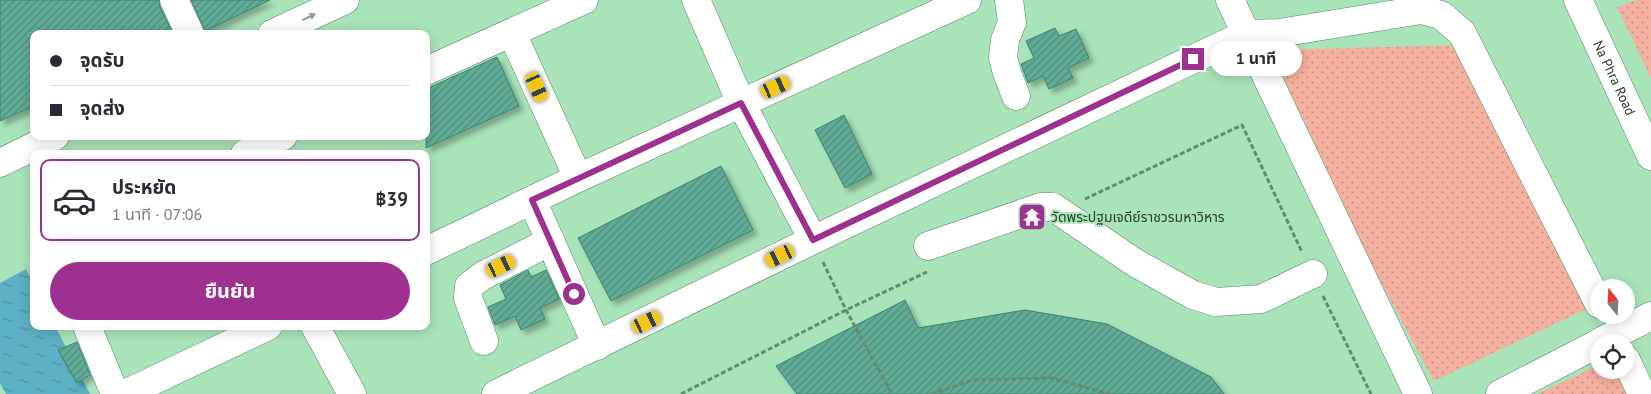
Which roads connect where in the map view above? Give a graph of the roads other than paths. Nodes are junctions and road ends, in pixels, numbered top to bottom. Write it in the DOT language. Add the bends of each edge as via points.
graph roads {
  1 [pos="174,0"];
  2 [pos="344,0"];
  3 [pos="584,0"];
  4 [pos="696,0"];
  5 [pos="967,0"];
  6 [pos="1009,0"];
  7 [pos="1230,0"];
  8 [pos="1578,0"];
  9 [pos="1419,5"];
  10 [pos="188,30"];
  11 [pos="280,30"];
  12 [pos="512,33"];
  13 [pos="1246,34"];
  14 [pos="430,69"];
  15 [pos="1016,96"];
  16 [pos="741,103"];
  17 [pos="47,140"];
  18 [pos="275,140"];
  19 [pos="253,150"];
  20 [pos="1651,156"];
  21 [pos="0,163"];
  22 [pos="578,178"];
  23 [pos="532,200"];
  24 [pos="813,240"];
  25 [pos="551,241"];
  26 [pos="430,249"];
  27 [pos="932,257"];
  28 [pos="1313,274"];
  29 [pos="1590,286"];
  30 [pos="1651,316"];
  31 [pos="89,330"];
  32 [pos="260,330"];
  33 [pos="317,330"];
  34 [pos="1611,334"];
  35 [pos="484,341"];
  36 [pos="1590,345"];
  37 [pos="597,346"];
  38 [pos="1635,379"];
  39 [pos="115,394"];
  40 [pos="125,394"];
  41 [pos="352,394"];
  42 [pos="496,394"];
  43 [pos="1418,394"];
  44 [pos="1500,394"];
  45 [pos="1642,394"];
  1 -- 10 [label="main road"];
  11 -- 2 [label="main road, one-way"];
  3 -- 12 [label="main road"];
  4 -- 16 [label="main road"];
  5 -- 16 [label="main road"];
  6 -- 15 [label="main road" via="1012,22 1005,40 1004,57"];
  7 -- 13 [label="main road"];
  8 -- 20 [label="main road, Na Phra Road"];
  9 -- 13 [label="main road" via="1279,33"];
  9 -- 29 [label="main road" via="1441,16 1462,33"];
  12 -- 14 [label="main road"];
  12 -- 22 [label="main road"];
  13 -- 24 [label="main road"];
  13 -- 43 [label="main road"];
  16 -- 22 [label="main road"];
  16 -- 24 [label="main road"];
  17 -- 21 [label="main road"];
  18 -- 19 [label="main road"];
  22 -- 23 [label="main road"];
  23 -- 25 [label="main road"];
  23 -- 26 [label="main road"];
  24 -- 37 [label="main road"];
  25 -- 35 [label="main road" via="469,286 468,298"];
  25 -- 37 [label="main road"];
  27 -- 28 [label="main road" via="1041,207 1053,207 1171,284 1216,302 1261,299"];
  30 -- 34 [label="main road"];
  31 -- 39 [label="main road"];
  32 -- 40 [label="main road"];
  33 -- 41 [label="main road"];
  36 -- 44 [label="main road"];
  37 -- 42 [label="main road"];
  38 -- 45 [label="main road"];
}
